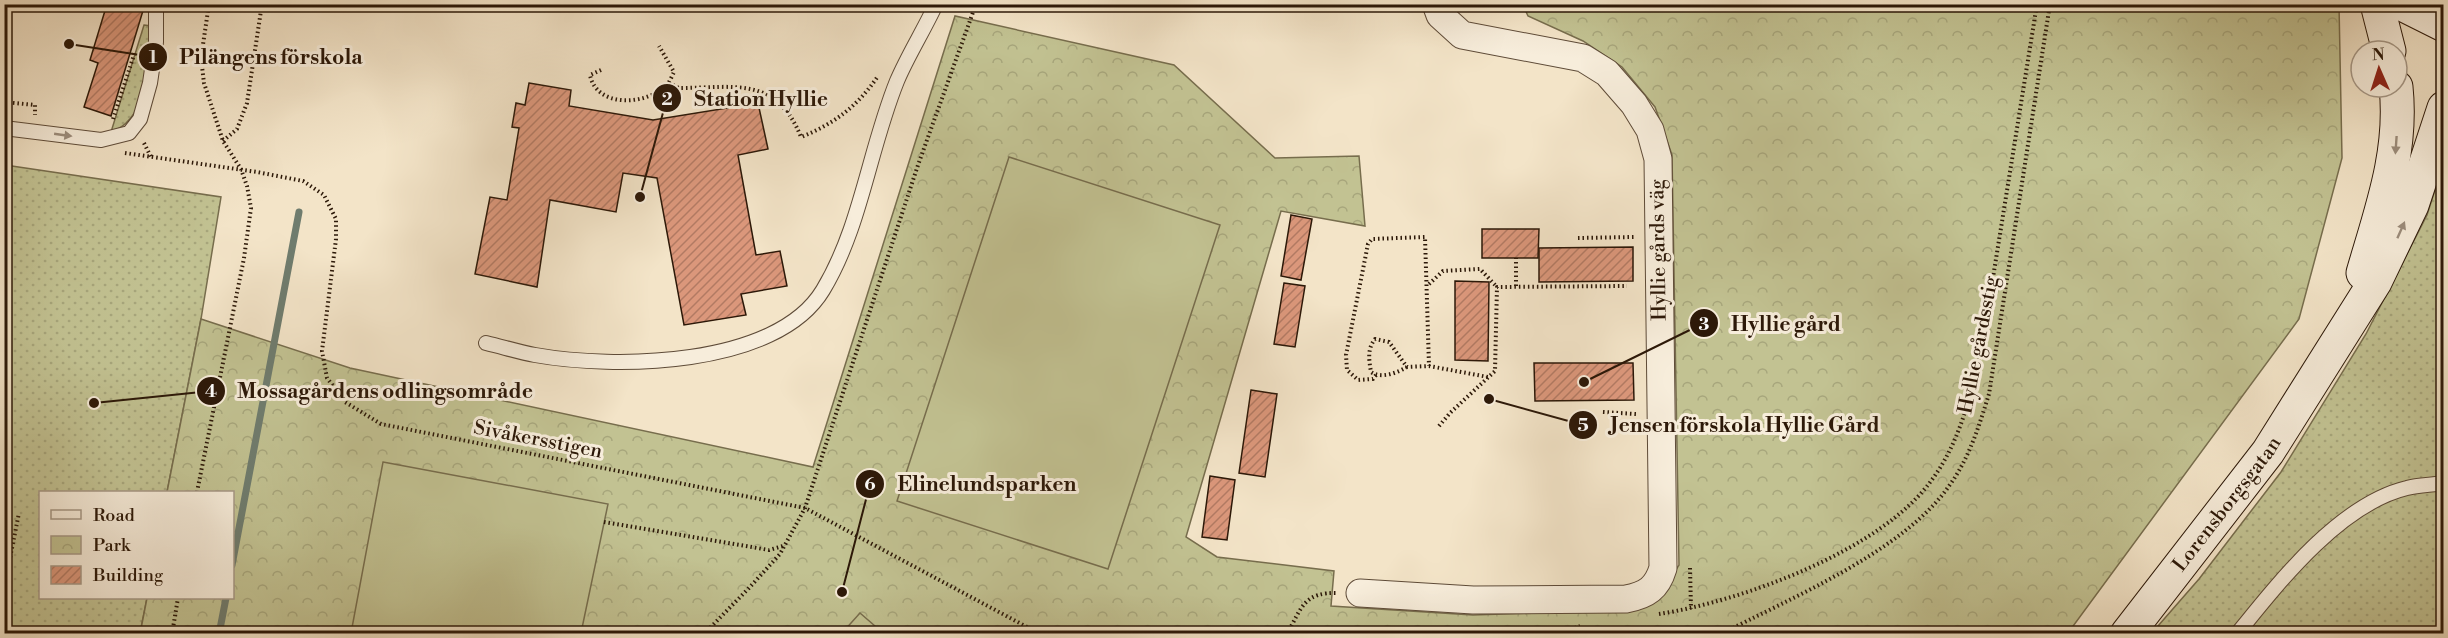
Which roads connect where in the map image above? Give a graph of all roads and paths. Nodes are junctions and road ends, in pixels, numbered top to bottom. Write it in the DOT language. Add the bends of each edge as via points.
graph roads {
  1 [pos="156,4"];
  2 [pos="209,4"];
  3 [pos="262,4"];
  4 [pos="936,4"];
  5 [pos="976,4"];
  6 [pos="1436,4"];
  7 [pos="2037,4"];
  8 [pos="2050,4"];
  9 [pos="2377,4"];
  10 [pos="2402,4"];
  11 [pos="2444,25"];
  12 [pos="2386,39"];
  13 [pos="137,45"];
  14 [pos="659,46"];
  15 [pos="884,67"];
  16 [pos="602,70"];
  17 [pos="669,83"];
  18 [pos="2396,99"];
  19 [pos="4,102"];
  20 [pos="2444,108"];
  21 [pos="4,128"];
  22 [pos="34,131"];
  23 [pos="104,140"];
  24 [pos="223,141"];
  25 [pos="241,169"];
  26 [pos="1632,237"];
  27 [pos="1578,238"];
  28 [pos="1516,258"];
  29 [pos="1428,285"];
  30 [pos="1516,286"];
  31 [pos="1627,286"];
  32 [pos="1497,287"];
  33 [pos="486,343"];
  34 [pos="1429,366"];
  35 [pos="1407,367"];
  36 [pos="2319,371"];
  37 [pos="1376,375"];
  38 [pos="1489,377"];
  39 [pos="1603,412"];
  40 [pos="1661,416"];
  41 [pos="1439,426"];
  42 [pos="2444,483"];
  43 [pos="196,491"];
  44 [pos="805,508"];
  45 [pos="19,513"];
  46 [pos="604,522"];
  47 [pos="784,546"];
  48 [pos="7,565"];
  49 [pos="4,588"];
  50 [pos="1360,593"];
  51 [pos="178,599"];
  52 [pos="1658,614"];
  53 [pos="1587,623"];
  54 [pos="172,633"];
  55 [pos="704,633"];
  56 [pos="1040,633"];
  57 [pos="1287,633"];
  58 [pos="1558,633"];
  59 [pos="1721,633"];
  60 [pos="2127,633"];
  61 [pos="2237,633"];
  1 -- 23 [label="lane" via="155,52 140,119 129,133"];
  2 -- 24 [label="path" via="201,58 204,83"];
  3 -- 24 [label="path" via="247,103 237,129"];
  4 -- 33 [label="lane" via="898,80 845,247 821,293 792,324 748,344 707,354 639,360 536,355"];
  5 -- 44 [label="path" via="918,165"];
  6 -- 40 [label="street, Hyllie gårds väg" via="1440,15 1462,35 1582,58 1607,73 1650,130 1658,159"];
  7 -- 52 [label="path" via="1982,346 1970,400 1953,444 1931,482 1896,518 1788,578 1691,609"];
  8 -- 59 [label="path, Hyllie gårdsstig" via="1989,394 1974,441 1949,487 1885,547"];
  9 -- 12 [label="main road"];
  10 -- 11 [label="main road"];
  13 -- 23 [label="path"];
  14 -- 17 [label="path" via="674,72"];
  15 -- 17 [label="path" via="843,115 801,137 782,104 757,89 679,88"];
  16 -- 17 [label="path" via="590,75 592,84 603,96 620,100 640,98"];
  18 -- 36 [label="main road, Lorensborgsgatan, one-way" via="2395,160 2385,202 2359,285"];
  19 -- 22 [label="path" via="35,105"];
  36 -- 20 [label="main road, Lorensborgsgatan, one-way" via="2376,282 2401,232"];
  21 -- 22 [label="lane"];
  22 -- 23 [label="lane, one-way"];
  23 -- 25 [label="path, Sivåkersstigen" via="116,152"];
  24 -- 25 [label="path"];
  25 -- 43 [label="path" via="251,208"];
  25 -- 44 [label="path, Sivåkersstigen" via="303,181 324,195 336,219 322,351 327,378 345,402 381,424"];
  26 -- 27 [label="path"];
  28 -- 30 [label="path"];
  29 -- 32 [label="path" via="1443,272 1480,269"];
  29 -- 34 [label="path"];
  29 -- 37 [label="path" via="1425,237 1372,239 1368,244 1346,355 1347,370 1358,380 1373,379"];
  30 -- 31 [label="path"];
  30 -- 32 [label="path"];
  32 -- 38 [label="path" via="1495,371"];
  34 -- 35 [label="path"];
  34 -- 38 [label="path"];
  35 -- 37 [label="path"];
  35 -- 37 [label="path" via="1389,342 1375,339 1369,360 1371,372"];
  36 -- 60 [label="main road, Lorensborgsgatan" via="2268,452"];
  38 -- 41 [label="path"];
  39 -- 40 [label="path"];
  40 -- 50 [label="street, Hyllie gårds väg" via="1663,568 1652,590 1626,599 1484,600"];
  42 -- 61 [label="lane" via="2407,488 2372,501 2343,522 2283,577"];
  44 -- 47 [label="path"];
  44 -- 56 [label="path, Sivåkersstigen"];
  45 -- 48 [label="path"];
  46 -- 47 [label="path" via="769,550"];
  47 -- 55 [label="path"];
  48 -- 49 [label="path"];
  50 -- 57 [label="path" via="1316,594 1305,603"];
  51 -- 54 [label="path"];
  53 -- 58 [label="path"];
}
